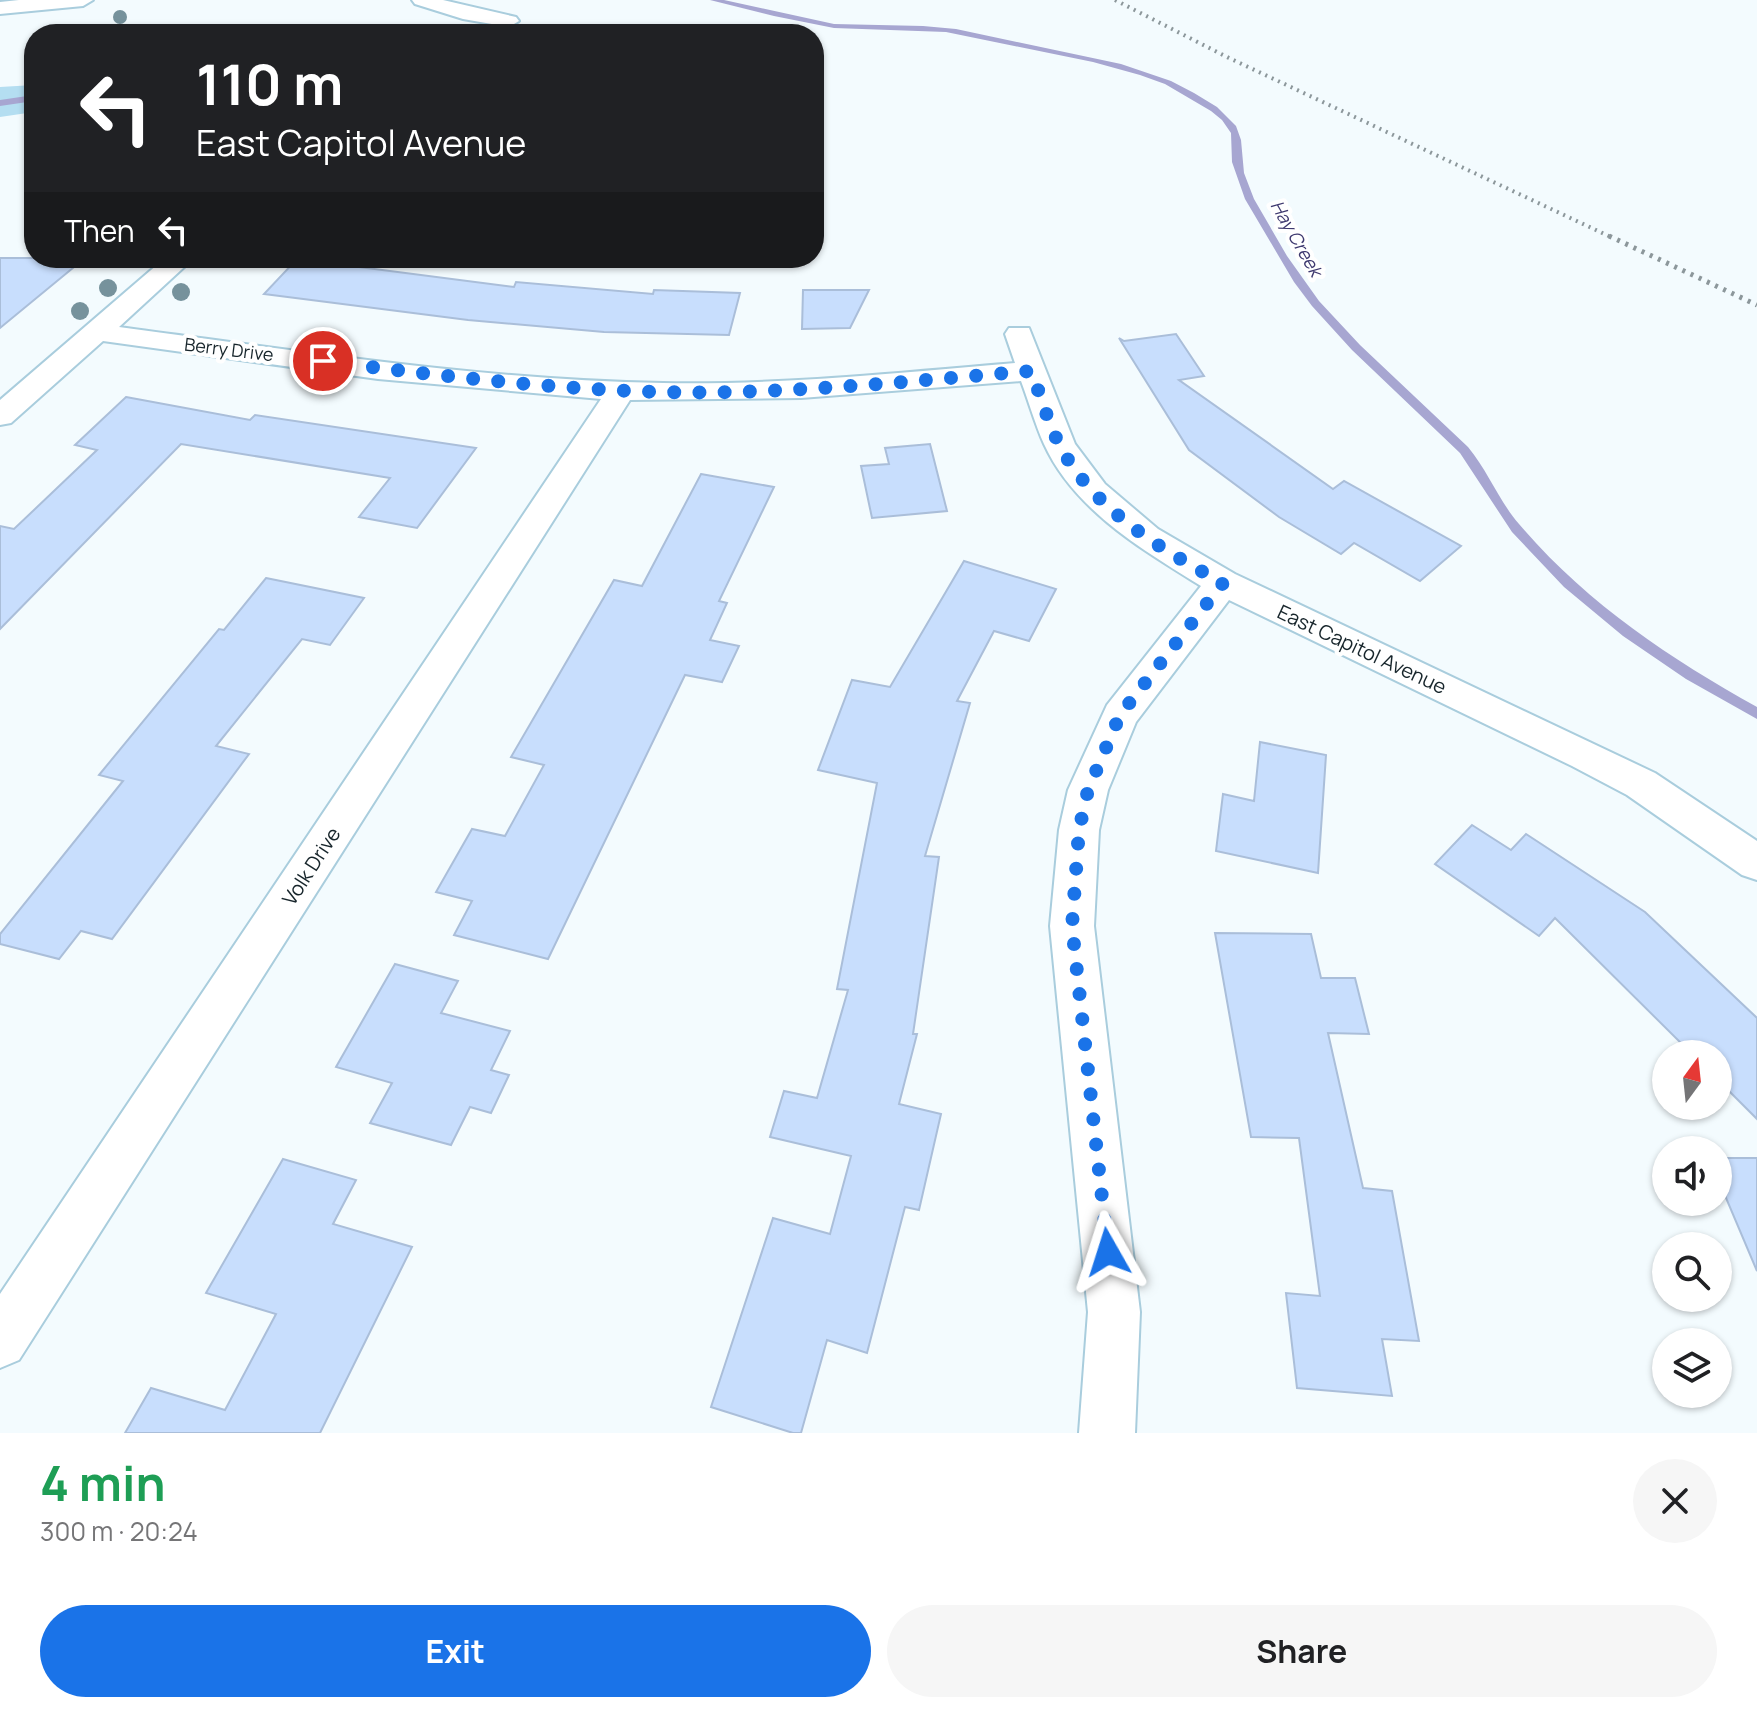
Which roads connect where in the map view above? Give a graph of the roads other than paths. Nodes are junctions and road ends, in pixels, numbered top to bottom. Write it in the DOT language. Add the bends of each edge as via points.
graph roads {
  1 [pos="83,0"];
  2 [pos="422,0"];
  3 [pos="29,2"];
  4 [pos="0,8"];
  5 [pos="509,21"];
  6 [pos="170,268"];
  7 [pos="96,332"];
  8 [pos="1019,334"];
  9 [pos="1031,371"];
  10 [pos="621,391"];
  11 [pos="0,416"];
  12 [pos="1223,583"];
  13 [pos="1757,863"];
  14 [pos="0,1341"];
  15 [pos="1107,1433"];
  1 -- 3 [label="street"];
  2 -- 5 [label="street" via="454,20"];
  3 -- 4 [label="street"];
  6 -- 7 [label="street"];
  7 -- 10 [label="street, Berry Drive" via="444,376"];
  7 -- 11 [label="street"];
  8 -- 9 [label="street, East Capitol Avenue"];
  9 -- 10 [label="street, Berry Drive" via="791,389"];
  9 -- 12 [label="street, East Capitol Avenue" via="1060,446 1094,492 1146,537"];
  10 -- 14 [label="street, Volk Drive"];
  12 -- 13 [label="street, East Capitol Avenue" via="1586,755 1641,784"];
  12 -- 15 [label="street" via="1120,715 1088,790 1077,844 1072,926 1114,1312"];
}
